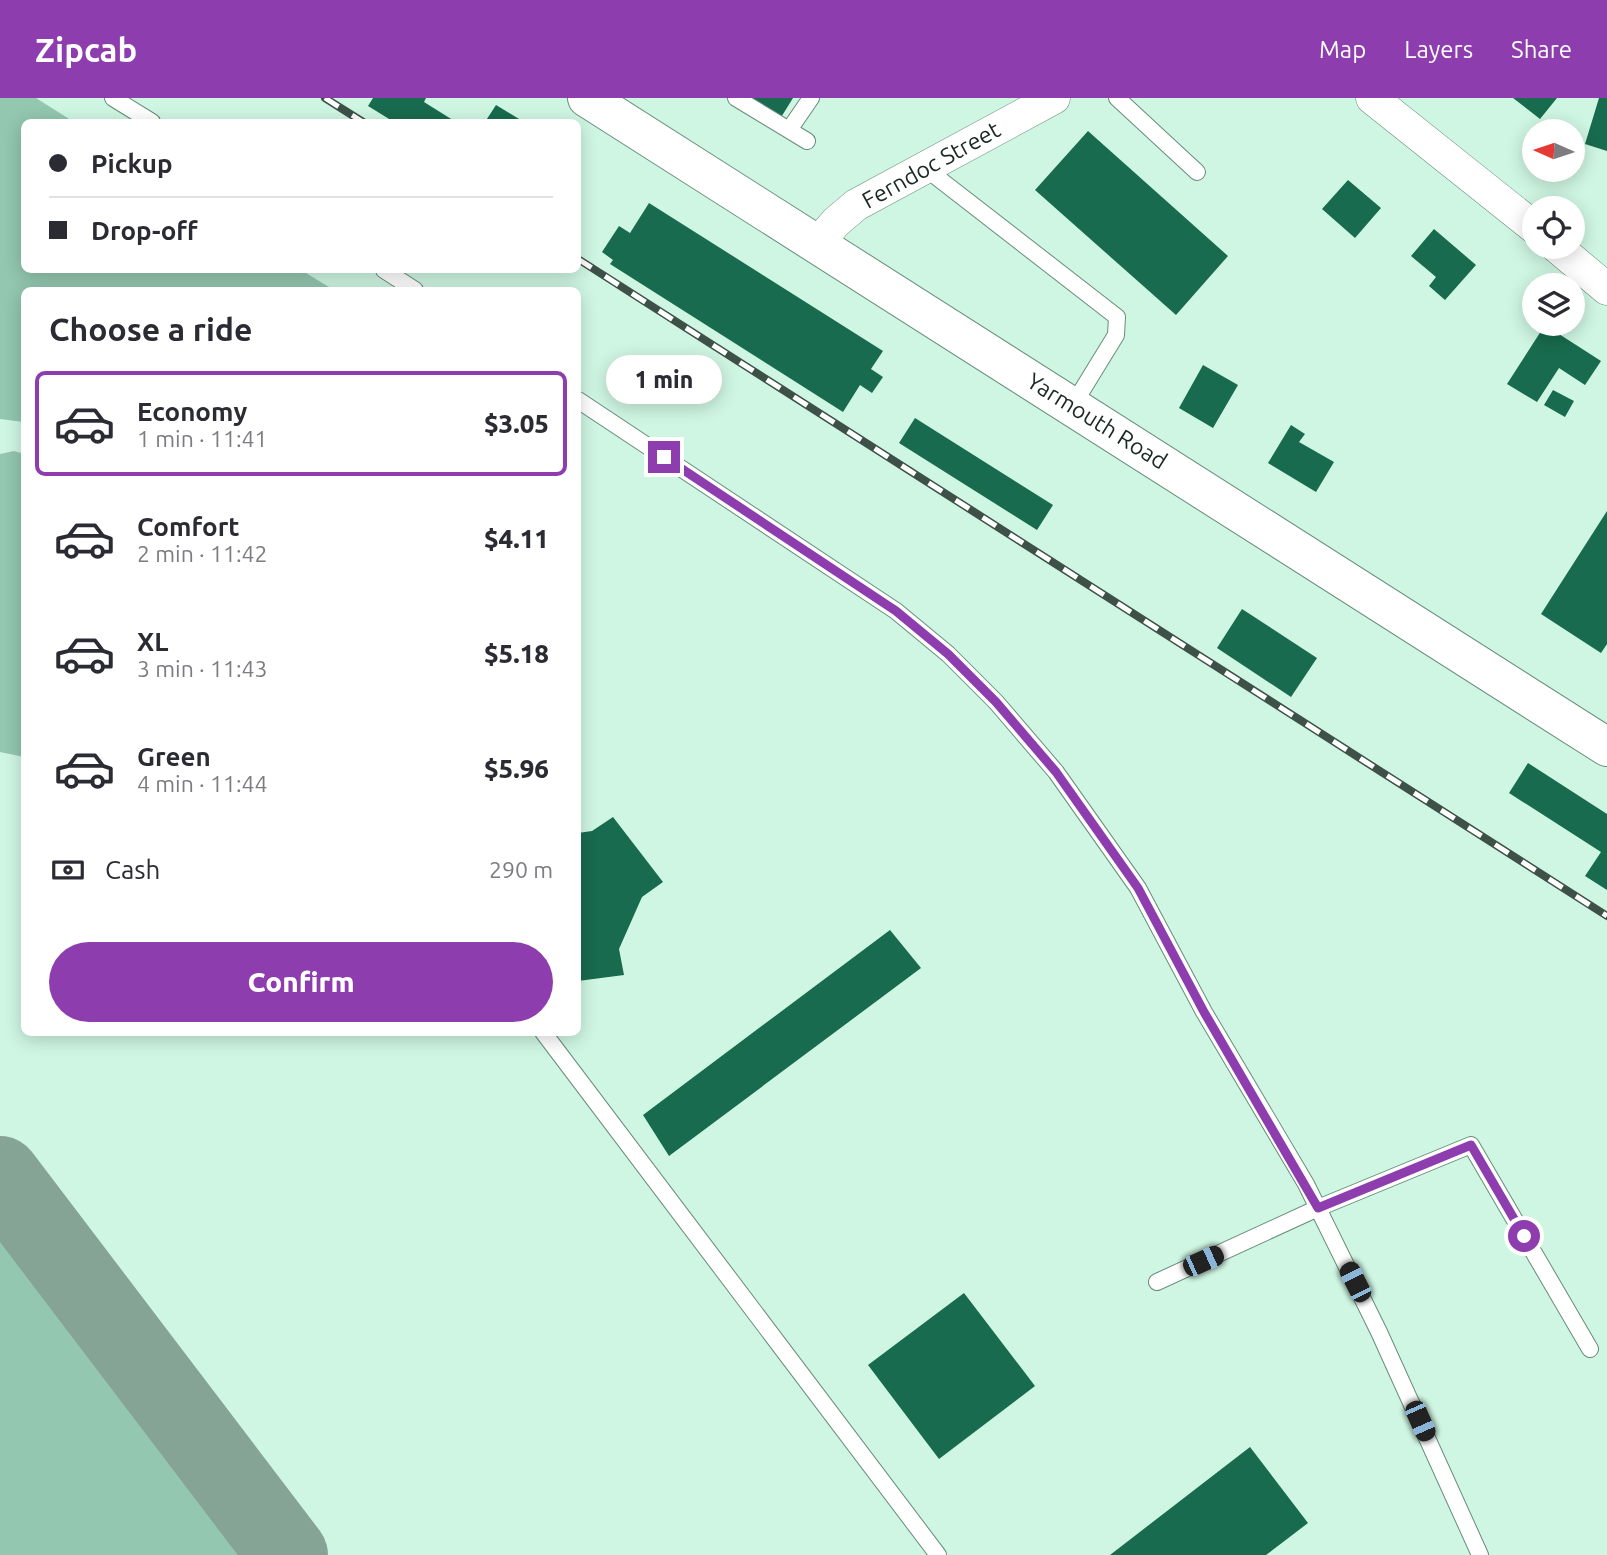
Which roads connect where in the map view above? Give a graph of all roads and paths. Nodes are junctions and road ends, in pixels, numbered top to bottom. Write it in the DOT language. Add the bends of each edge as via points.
graph roads {
  1 [pos="113,98"];
  2 [pos="587,98"];
  3 [pos="736,98"];
  4 [pos="811,98"];
  5 [pos="1054,98"];
  6 [pos="1117,98"];
  7 [pos="1372,98"];
  8 [pos="147,119"];
  9 [pos="789,130"];
  10 [pos="807,141"];
  11 [pos="925,168"];
  12 [pos="1197,172"];
  13 [pos="1522,218"];
  14 [pos="817,244"];
  15 [pos="1571,259"];
  16 [pos="389,273"];
  17 [pos="410,287"];
  18 [pos="1607,289"];
  19 [pos="581,402"];
  20 [pos="1073,405"];
  21 [pos="1605,741"];
  22 [pos="546,1036"];
  23 [pos="1318,1208"];
  24 [pos="1157,1282"];
  25 [pos="1591,1349"];
  26 [pos="938,1555"];
  27 [pos="1480,1555"];
  1 -- 8 [label="lane"];
  2 -- 14 [label="main road, Yarmouth Road"];
  3 -- 9 [label="lane"];
  4 -- 9 [label="lane"];
  5 -- 11 [label="street, Ferndoc Street"];
  6 -- 12 [label="lane"];
  7 -- 13 [label="street"];
  9 -- 10 [label="lane"];
  11 -- 14 [label="street, Ferndoc Street" via="856,205"];
  11 -- 20 [label="lane" via="1117,317 1116,335"];
  14 -- 20 [label="main road, Yarmouth Road"];
  15 -- 18 [label="street"];
  16 -- 17 [label="lane"];
  19 -- 23 [label="lane" via="896,611 996,702 1056,772 1138,888"];
  20 -- 21 [label="main road, Yarmouth Road"];
  22 -- 26 [label="lane"];
  23 -- 24 [label="lane"];
  23 -- 25 [label="lane" via="1471,1145"];
  23 -- 27 [label="lane"];
}
